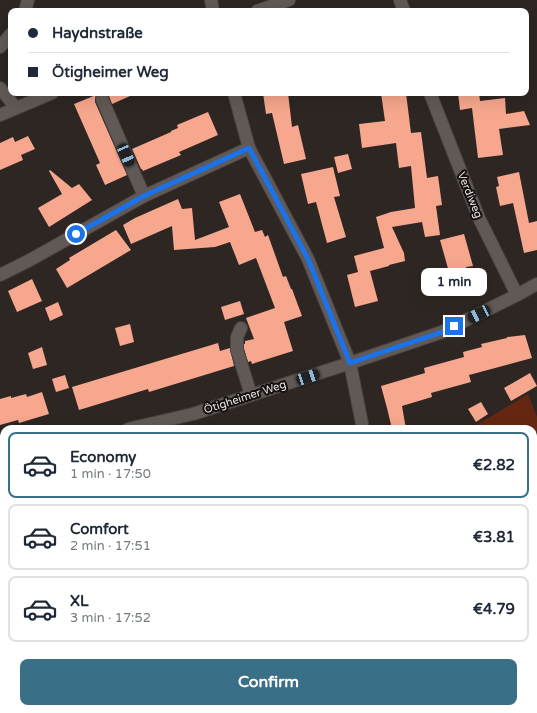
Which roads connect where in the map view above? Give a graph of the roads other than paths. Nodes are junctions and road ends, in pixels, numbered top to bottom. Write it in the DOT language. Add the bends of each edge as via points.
graph roads {
  1 [pos="289,0"];
  2 [pos="266,8"];
  3 [pos="8,38"];
  4 [pos="0,47"];
  5 [pos="0,88"];
  6 [pos="45,96"];
  7 [pos="235,96"];
  8 [pos="431,96"];
  9 [pos="102,99"];
  10 [pos="16,108"];
  11 [pos="0,115"];
  12 [pos="249,148"];
  13 [pos="144,196"];
  14 [pos="0,275"];
  15 [pos="537,284"];
  16 [pos="517,295"];
  17 [pos="241,328"];
  18 [pos="350,363"];
  19 [pos="251,395"];
  20 [pos="145,425"];
  21 [pos="362,425"];
  1 -- 2 [label="street"];
  3 -- 4 [label="street"];
  5 -- 10 [label="street"];
  6 -- 10 [label="street"];
  7 -- 12 [label="street"];
  8 -- 16 [label="street, Verdiweg" via="479,218"];
  9 -- 13 [label="street"];
  10 -- 11 [label="street"];
  12 -- 13 [label="street"];
  12 -- 18 [label="street" via="308,259"];
  13 -- 14 [label="street"];
  15 -- 16 [label="street, Ötigheimer Weg"];
  16 -- 18 [label="street, Ötigheimer Weg" via="442,332"];
  17 -- 19 [label="street" via="237,337 237,350"];
  18 -- 19 [label="street, Ötigheimer Weg"];
  18 -- 21 [label="street"];
  19 -- 20 [label="street, Ötigheimer Weg" via="193,414"];
}
